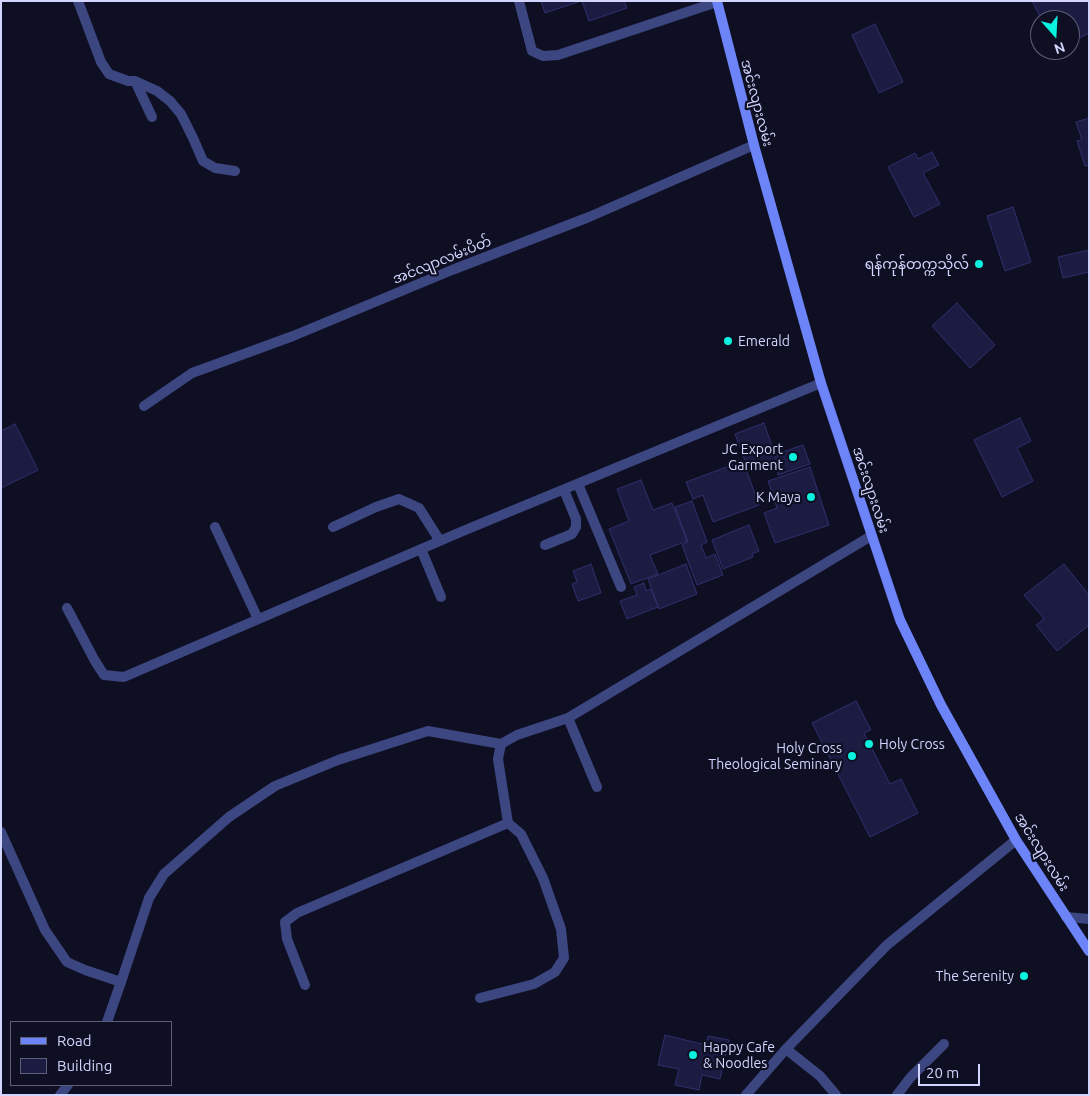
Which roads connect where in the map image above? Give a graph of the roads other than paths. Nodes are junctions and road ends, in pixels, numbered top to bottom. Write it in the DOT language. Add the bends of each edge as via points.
graph roads {
  1 [pos="78,1"];
  2 [pos="519,1"];
  3 [pos="717,2"];
  4 [pos="135,81"];
  5 [pos="152,117"];
  6 [pos="754,145"];
  7 [pos="235,171"];
  8 [pos="821,383"];
  9 [pos="144,406"];
  10 [pos="578,484"];
  11 [pos="564,490"];
  12 [pos="333,527"];
  13 [pos="215,528"];
  14 [pos="871,536"];
  15 [pos="440,541"];
  16 [pos="545,545"];
  17 [pos="421,549"];
  18 [pos="621,587"];
  19 [pos="441,597"];
  20 [pos="67,608"];
  21 [pos="258,619"];
  22 [pos="568,718"];
  23 [pos="501,744"];
  24 [pos="597,787"];
  25 [pos="508,823"];
  26 [pos="1,832"];
  27 [pos="1016,840"];
  28 [pos="1066,918"];
  29 [pos="1089,919"];
  30 [pos="1089,951"];
  31 [pos="121,982"];
  32 [pos="305,985"];
  33 [pos="480,998"];
  34 [pos="107,1021"];
  35 [pos="944,1044"];
  36 [pos="786,1049"];
  37 [pos="746,1095"];
  38 [pos="836,1095"];
  39 [pos="897,1095"];
  1 -- 4 [label="street" via="101,62 109,74"];
  2 -- 3 [label="street" via="532,51 543,56 558,55"];
  3 -- 6 [label="main road, အင်းလျားလမ်း"];
  4 -- 5 [label="street"];
  4 -- 7 [label="street" via="158,91 170,101 181,114 203,161 215,168"];
  6 -- 8 [label="main road, အင်းလျားလမ်း"];
  6 -- 9 [label="street, အင်လျာလမ်းပိတ်" via="589,217 293,336 192,373"];
  8 -- 10 [label="street"];
  8 -- 14 [label="main road, အင်းလျားလမ်း"];
  10 -- 11 [label="street"];
  10 -- 18 [label="street"];
  11 -- 15 [label="street"];
  11 -- 16 [label="street" via="576,527 572,534"];
  12 -- 15 [label="street" via="399,499 419,508"];
  13 -- 21 [label="street"];
  14 -- 22 [label="street"];
  14 -- 27 [label="main road, အင်းလျားလမ်း" via="900,620 941,705"];
  15 -- 17 [label="street"];
  17 -- 19 [label="street"];
  17 -- 21 [label="street"];
  20 -- 21 [label="street" via="104,675 124,677"];
  22 -- 23 [label="street" via="517,735"];
  22 -- 24 [label="street"];
  23 -- 25 [label="street" via="498,759"];
  23 -- 31 [label="street" via="428,731 338,760 275,786 229,818 164,874 149,898"];
  25 -- 32 [label="street" via="297,913 285,922 287,939"];
  25 -- 33 [label="street" via="520,834 543,878 561,929 564,958 555,972 534,984"];
  26 -- 31 [label="street" via="45,930 67,962"];
  27 -- 28 [label="main road, အင်းလျားလမ်း"];
  27 -- 36 [label="street" via="888,945"];
  28 -- 29 [label="street"];
  28 -- 30 [label="main road, အင်းလျားလမ်း"];
  31 -- 34 [label="street"];
  35 -- 39 [label="street"];
  36 -- 37 [label="street"];
  36 -- 38 [label="street" via="820,1076"];
}
